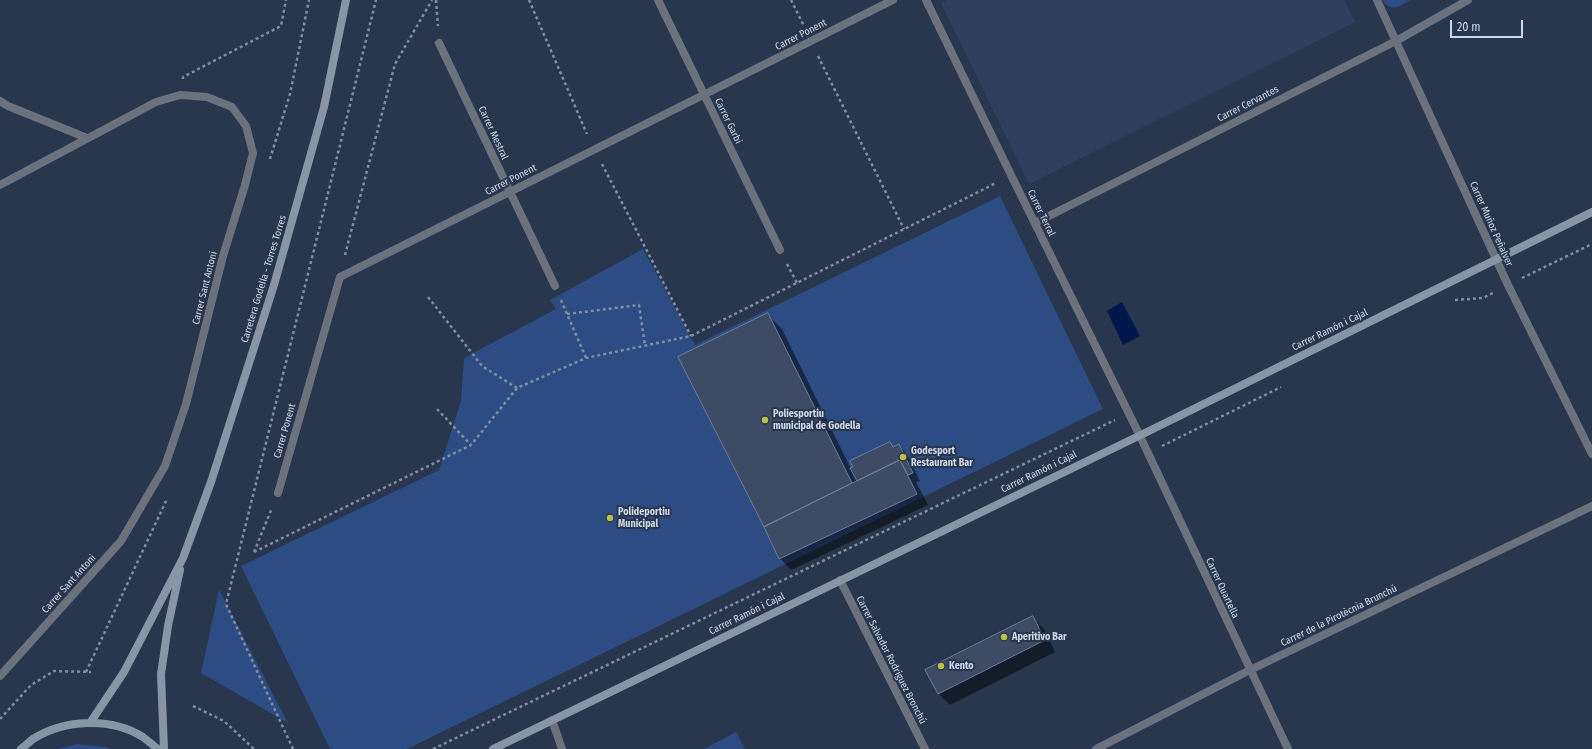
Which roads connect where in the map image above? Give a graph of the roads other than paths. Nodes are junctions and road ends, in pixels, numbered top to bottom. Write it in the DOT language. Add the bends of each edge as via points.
graph roads {
  1 [pos="346,0"];
  2 [pos="658,0"];
  3 [pos="893,0"];
  4 [pos="926,0"];
  5 [pos="1377,0"];
  6 [pos="1468,0"];
  7 [pos="1396,41"];
  8 [pos="439,43"];
  9 [pos="704,95"];
  10 [pos="0,101"];
  11 [pos="87,138"];
  12 [pos="0,185"];
  13 [pos="509,192"];
  14 [pos="1592,212"];
  15 [pos="1035,223"];
  16 [pos="780,250"];
  17 [pos="1496,259"];
  18 [pos="555,286"];
  19 [pos="1140,434"];
  20 [pos="1592,454"];
  21 [pos="278,493"];
  22 [pos="1592,506"];
  23 [pos="183,558"];
  24 [pos="840,580"];
  25 [pos="1250,670"];
  26 [pos="0,676"];
  27 [pos="552,720"];
  28 [pos="90,723"];
  29 [pos="21,749"];
  30 [pos="158,749"];
  31 [pos="164,749"];
  32 [pos="493,749"];
  33 [pos="562,749"];
  34 [pos="925,749"];
  35 [pos="1096,749"];
  36 [pos="1288,749"];
  1 -- 23 [label="street, Carretera Godella - Torres Torres" via="324,107 274,285 211,482"];
  2 -- 9 [label="street, Carrer Garbi"];
  3 -- 9 [label="street, Carrer Ponent"];
  4 -- 15 [label="street, Carrer Terral"];
  5 -- 7 [label="street, Carrer Muñoz Peñalver"];
  6 -- 7 [label="street, Carrer Cervantes"];
  7 -- 15 [label="street, Carrer Cervantes"];
  7 -- 17 [label="street, Carrer Muñoz Peñalver"];
  8 -- 13 [label="street, Carrer Mestral"];
  9 -- 13 [label="street, Carrer Ponent"];
  9 -- 16 [label="street, Carrer Garbi"];
  10 -- 11 [label="street"];
  11 -- 12 [label="street, Carrer Sant Antoni"];
  11 -- 26 [label="street, Carrer Sant Antoni" via="156,102 180,95 207,97 232,107 246,126 253,153 223,256 186,404 165,466 121,541"];
  13 -- 18 [label="street, Carrer Mestral"];
  13 -- 21 [label="street, Carrer Ponent" via="340,277"];
  14 -- 17 [label="street, Carrer Ramón i Cajal"];
  15 -- 19 [label="street, Carrer Terral"];
  17 -- 19 [label="street, Carrer Ramón i Cajal"];
  17 -- 20 [label="street, Carrer Muñoz Peñalver"];
  19 -- 24 [label="street, Carrer Ramón i Cajal"];
  19 -- 25 [label="street, Carrer Quartella"];
  22 -- 25 [label="street, Carrer de la Pirotècnia Brunchú"];
  23 -- 28 [label="street, Carretera Godella - Torres Torres" via="124,672"];
  23 -- 31 [label="street, Carretera Godella - Torres Torres" via="168,626 161,674"];
  24 -- 27 [label="street, Carrer Ramón i Cajal"];
  24 -- 34 [label="street, Carrer Salvador Rodríguez Bronchú"];
  25 -- 35 [label="street, Carrer de la Pirotècnia Brunchú"];
  25 -- 36 [label="street, Carrer Quartella"];
  27 -- 32 [label="street, Carrer Ramón i Cajal"];
  27 -- 33 [label="street"];
  28 -- 29 [label="street" via="60,727 33,739"];
  28 -- 30 [label="street" via="117,727 142,737"];
}
